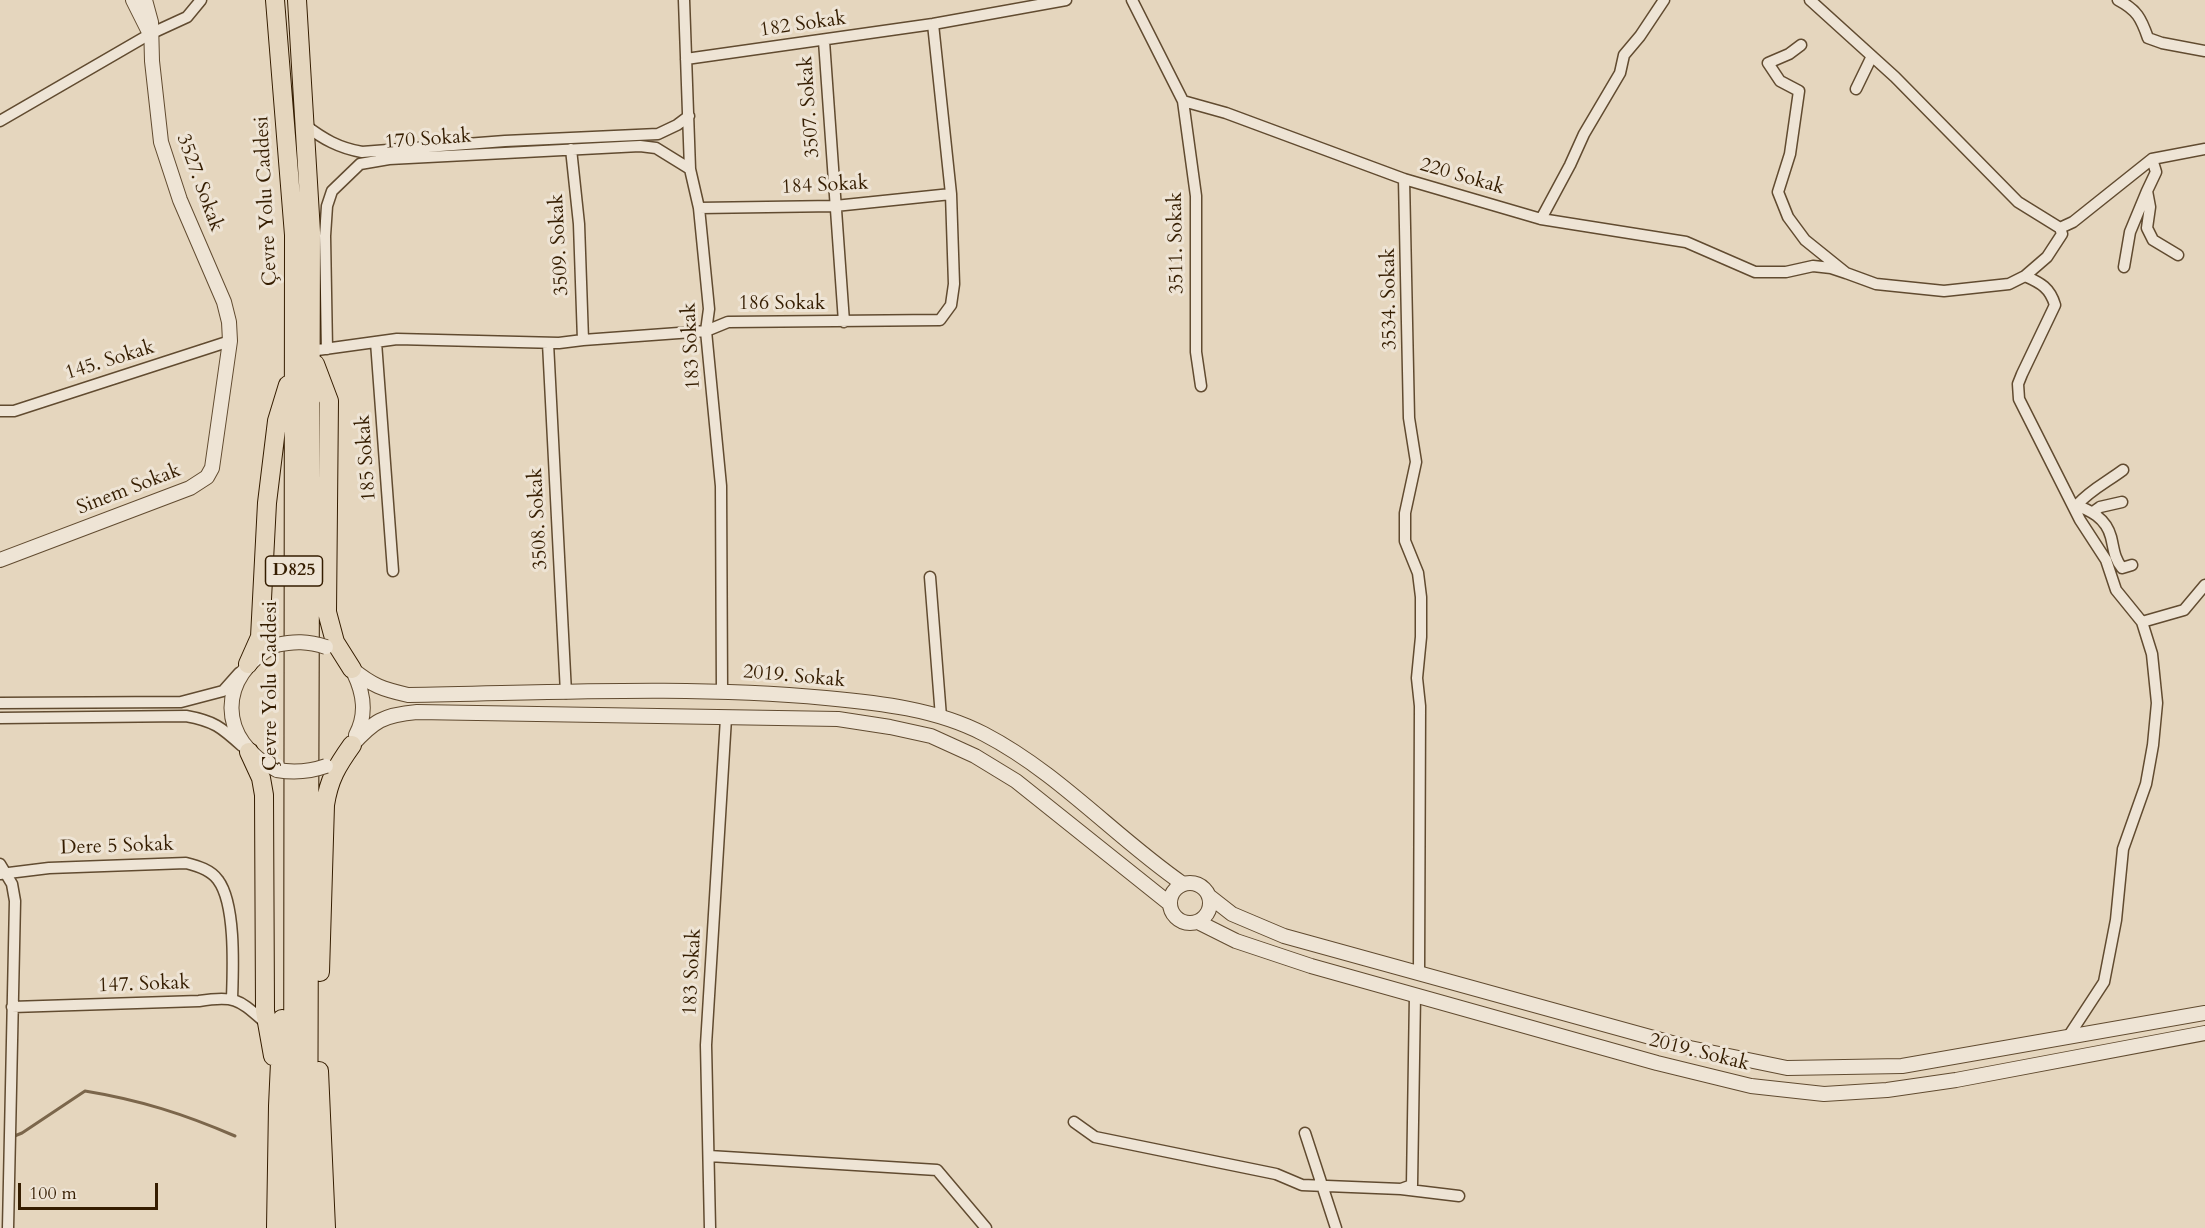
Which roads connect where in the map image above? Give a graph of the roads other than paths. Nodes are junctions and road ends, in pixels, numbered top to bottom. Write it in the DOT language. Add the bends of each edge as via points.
graph roads {
  1 [pos="133,0"];
  2 [pos="145,0"];
  3 [pos="201,0"];
  4 [pos="275,0"];
  5 [pos="297,0"];
  6 [pos="684,0"];
  7 [pos="1066,0"];
  8 [pos="1132,0"];
  9 [pos="1664,0"];
  10 [pos="1810,0"];
  11 [pos="2118,0"];
  12 [pos="933,24"];
  13 [pos="150,34"];
  14 [pos="824,41"];
  15 [pos="1801,45"];
  16 [pos="2205,51"];
  17 [pos="1872,56"];
  18 [pos="686,59"];
  19 [pos="1856,89"];
  20 [pos="1184,101"];
  21 [pos="688,116"];
  22 [pos="0,121"];
  23 [pos="304,125"];
  24 [pos="571,149"];
  25 [pos="2205,149"];
  26 [pos="2152,159"];
  27 [pos="690,169"];
  28 [pos="1404,179"];
  29 [pos="2147,191"];
  30 [pos="951,194"];
  31 [pos="836,206"];
  32 [pos="699,207"];
  33 [pos="1541,219"];
  34 [pos="2060,228"];
  35 [pos="2178,255"];
  36 [pos="2124,267"];
  37 [pos="1846,273"];
  38 [pos="2025,276"];
  39 [pos="844,322"];
  40 [pos="706,331"];
  41 [pos="583,340"];
  42 [pos="230,341"];
  43 [pos="376,342"];
  44 [pos="548,343"];
  45 [pos="319,350"];
  46 [pos="294,366"];
  47 [pos="1201,386"];
  48 [pos="0,411"];
  49 [pos="2123,470"];
  50 [pos="2122,502"];
  51 [pos="2075,505"];
  52 [pos="2093,512"];
  53 [pos="0,560"];
  54 [pos="2132,565"];
  55 [pos="393,571"];
  56 [pos="930,577"];
  57 [pos="2205,585"];
  58 [pos="2142,622"];
  59 [pos="248,664"];
  60 [pos="352,669"];
  61 [pos="722,691"];
  62 [pos="566,693"];
  63 [pos="0,703"];
  64 [pos="941,717"];
  65 [pos="0,718"];
  66 [pos="726,718"];
  67 [pos="352,745"];
  68 [pos="249,752"];
  69 [pos="294,786"];
  70 [pos="2,870"];
  71 [pos="309,881"];
  72 [pos="1183,884"];
  73 [pos="1209,896"];
  74 [pos="1170,904"];
  75 [pos="1198,922"];
  76 [pos="1419,972"];
  77 [pos="1415,995"];
  78 [pos="232,999"];
  79 [pos="12,1007"];
  80 [pos="2205,1013"];
  81 [pos="268,1025"];
  82 [pos="2205,1033"];
  83 [pos="2068,1037"];
  84 [pos="318,1040"];
  85 [pos="279,1091"];
  86 [pos="1074,1122"];
  87 [pos="1305,1133"];
  88 [pos="301,1142"];
  89 [pos="709,1156"];
  90 [pos="1323,1185"];
  91 [pos="1401,1189"];
  92 [pos="1459,1196"];
  93 [pos="8,1228"];
  94 [pos="276,1228"];
  95 [pos="293,1228"];
  96 [pos="308,1228"];
  97 [pos="326,1228"];
  98 [pos="710,1228"];
  99 [pos="986,1228"];
  100 [pos="1336,1228"];
  1 -- 13 [label="street, 3527. Sokak"];
  2 -- 13 [label="street, 3527. Sokak"];
  3 -- 13 [label="street" via="187,17"];
  4 -- 46 [label="highway, Çevre Yolu Caddesi / D825" via="294,235"];
  5 -- 23 [label="highway, Çevre Yolu Caddesi / D825"];
  6 -- 18 [label="street, 183 Sokak"];
  7 -- 12 [label="street, 182 Sokak"];
  8 -- 20 [label="street"];
  9 -- 33 [label="street" via="1624,55 1620,73"];
  10 -- 17 [label="street"];
  11 -- 16 [label="street" via="2130,6 2141,19 2148,38"];
  12 -- 14 [label="street, 182 Sokak"];
  12 -- 30 [label="street, 186 Sokak"];
  13 -- 22 [label="street"];
  13 -- 42 [label="street, 3527. Sokak" via="161,142 180,200 224,302"];
  14 -- 18 [label="street, 182 Sokak"];
  14 -- 31 [label="street, 3507. Sokak"];
  15 -- 37 [label="street" via="1768,63 1780,81 1799,91 1790,154 1778,192 1788,217 1805,240"];
  17 -- 19 [label="street"];
  17 -- 34 [label="street" via="2018,202"];
  18 -- 21 [label="street, 183 Sokak"];
  20 -- 28 [label="street, 220 Sokak"];
  20 -- 47 [label="street, 3511. Sokak" via="1196,196 1196,352"];
  21 -- 23 [label="street, 170 Sokak" via="658,134 362,152 327,142"];
  21 -- 27 [label="street, 183 Sokak"];
  23 -- 45 [label="highway, Çevre Yolu Caddesi / D825"];
  24 -- 27 [label="street, 170 Sokak" via="656,148"];
  24 -- 41 [label="street, 3509. Sokak" via="579,224"];
  24 -- 45 [label="street, 170 Sokak" via="360,164 332,191 327,206"];
  25 -- 26 [label="street"];
  26 -- 29 [label="street" via="2156,172"];
  26 -- 34 [label="street"];
  27 -- 32 [label="street, 183 Sokak"];
  28 -- 33 [label="street, 220 Sokak"];
  28 -- 76 [label="street, 3534. Sokak" via="1410,418 1416,462 1406,513 1406,541 1418,573 1421,597 1417,678"];
  29 -- 35 [label="street" via="2150,207 2146,228 2153,240"];
  29 -- 36 [label="street" via="2130,232"];
  30 -- 31 [label="street, 184 Sokak"];
  30 -- 39 [label="street, 186 Sokak" via="954,284 951,305 940,320"];
  31 -- 32 [label="street, 184 Sokak"];
  31 -- 39 [label="street, 3507. Sokak"];
  32 -- 40 [label="street, 183 Sokak" via="709,309"];
  33 -- 37 [label="street, 220 Sokak" via="1686,242 1755,272 1786,272 1813,266"];
  34 -- 38 [label="street" via="2062,234 2047,257"];
  37 -- 38 [label="street" via="1876,284 1944,291 2009,284"];
  38 -- 51 [label="street" via="2052,293 2055,305 2018,384 2019,399"];
  39 -- 40 [label="street, 186 Sokak" via="728,322"];
  40 -- 41 [label="street, 186 Sokak"];
  40 -- 61 [label="street, 183 Sokak" via="721,486"];
  41 -- 44 [label="street, 186 Sokak"];
  42 -- 48 [label="street, 145. Sokak" via="14,411"];
  42 -- 53 [label="street, Sinem Sokak" via="212,468 207,477 190,488"];
  43 -- 44 [label="street, 186 Sokak" via="397,339"];
  43 -- 45 [label="street, 186 Sokak"];
  43 -- 55 [label="street, 185 Sokak"];
  44 -- 62 [label="street, 3508. Sokak"];
  45 -- 60 [label="highway" via="329,401 327,612 336,642"];
  45 -- 71 [label="highway, Çevre Yolu Caddesi / D825"];
  46 -- 59 [label="highway" via="277,421 267,503 260,637"];
  46 -- 69 [label="highway, Çevre Yolu Caddesi / D825"];
  49 -- 51 [label="street"];
  50 -- 52 [label="street"];
  51 -- 52 [label="street"];
  51 -- 58 [label="street" via="2080,520 2106,560 2116,590"];
  52 -- 54 [label="street" via="2105,523 2116,561 2122,568"];
  56 -- 64 [label="street"];
  57 -- 58 [label="street" via="2184,610"];
  58 -- 83 [label="street" via="2152,654 2157,703 2152,755 2123,849 2116,920 2104,982"];
  59 -- 60 [label="street, bridge" via="260,652 276,645 301,642 326,647"];
  59 -- 63 [label="street" via="223,692 181,702"];
  59 -- 68 [label="street" via="237,680 232,718 238,737"];
  60 -- 62 [label="street, 2019. Sokak" via="371,684 408,695"];
  60 -- 67 [label="street" via="364,707"];
  61 -- 62 [label="street, 2019. Sokak"];
  61 -- 64 [label="street, 2019. Sokak" via="881,705"];
  64 -- 72 [label="street, 2019. Sokak" via="985,734 1042,769"];
  65 -- 68 [label="street" via="201,718 219,725"];
  66 -- 67 [label="street, 2019. Sokak" via="417,712 371,724"];
  66 -- 74 [label="street, 2019. Sokak" via="838,719 931,736 1016,781"];
  66 -- 89 [label="street, 183 Sokak" via="706,1046"];
  67 -- 68 [label="street, bridge" via="326,766 310,772 277,770"];
  67 -- 84 [label="highway" via="334,770 325,805"];
  68 -- 81 [label="highway" via="264,795"];
  69 -- 85 [label="highway"];
  69 -- 88 [label="highway, Çevre Yolu Caddesi / D825"];
  70 -- 78 [label="street, Dere 5 Sokak" via="186,863 205,869 219,881 230,908"];
  70 -- 79 [label="street" via="12,884 15,901"];
  71 -- 84 [label="highway"];
  71 -- 88 [label="highway, Çevre Yolu Caddesi / D825"];
  72 -- 73 [label="street, 2019. Sokak" via="1202,886"];
  72 -- 74 [label="street" via="1173,892"];
  73 -- 75 [label="street" via="1208,914"];
  73 -- 76 [label="street, 2019. Sokak" via="1232,914 1284,936"];
  74 -- 75 [label="street, 2019. Sokak" via="1179,921"];
  75 -- 77 [label="street, 2019. Sokak" via="1236,941"];
  76 -- 83 [label="street, 2019. Sokak" via="1690,1048 1787,1068 1902,1066"];
  77 -- 82 [label="street, 2019. Sokak" via="1751,1086 1824,1094 1956,1080"];
  77 -- 91 [label="street" via="1412,1185"];
  78 -- 79 [label="street, 147. Sokak"];
  78 -- 81 [label="street"];
  79 -- 93 [label="street"];
  80 -- 83 [label="street, 2019. Sokak"];
  81 -- 85 [label="highway"];
  84 -- 97 [label="highway"];
  85 -- 94 [label="highway"];
  86 -- 90 [label="street" via="1095,1137 1276,1173 1302,1185"];
  87 -- 90 [label="street"];
  88 -- 95 [label="highway, Çevre Yolu Caddesi / D825"];
  88 -- 96 [label="highway, Çevre Yolu Caddesi / D825"];
  89 -- 98 [label="street, 183 Sokak"];
  89 -- 99 [label="street" via="937,1170"];
  90 -- 91 [label="street"];
  90 -- 100 [label="street"];
  91 -- 92 [label="street"];
}
